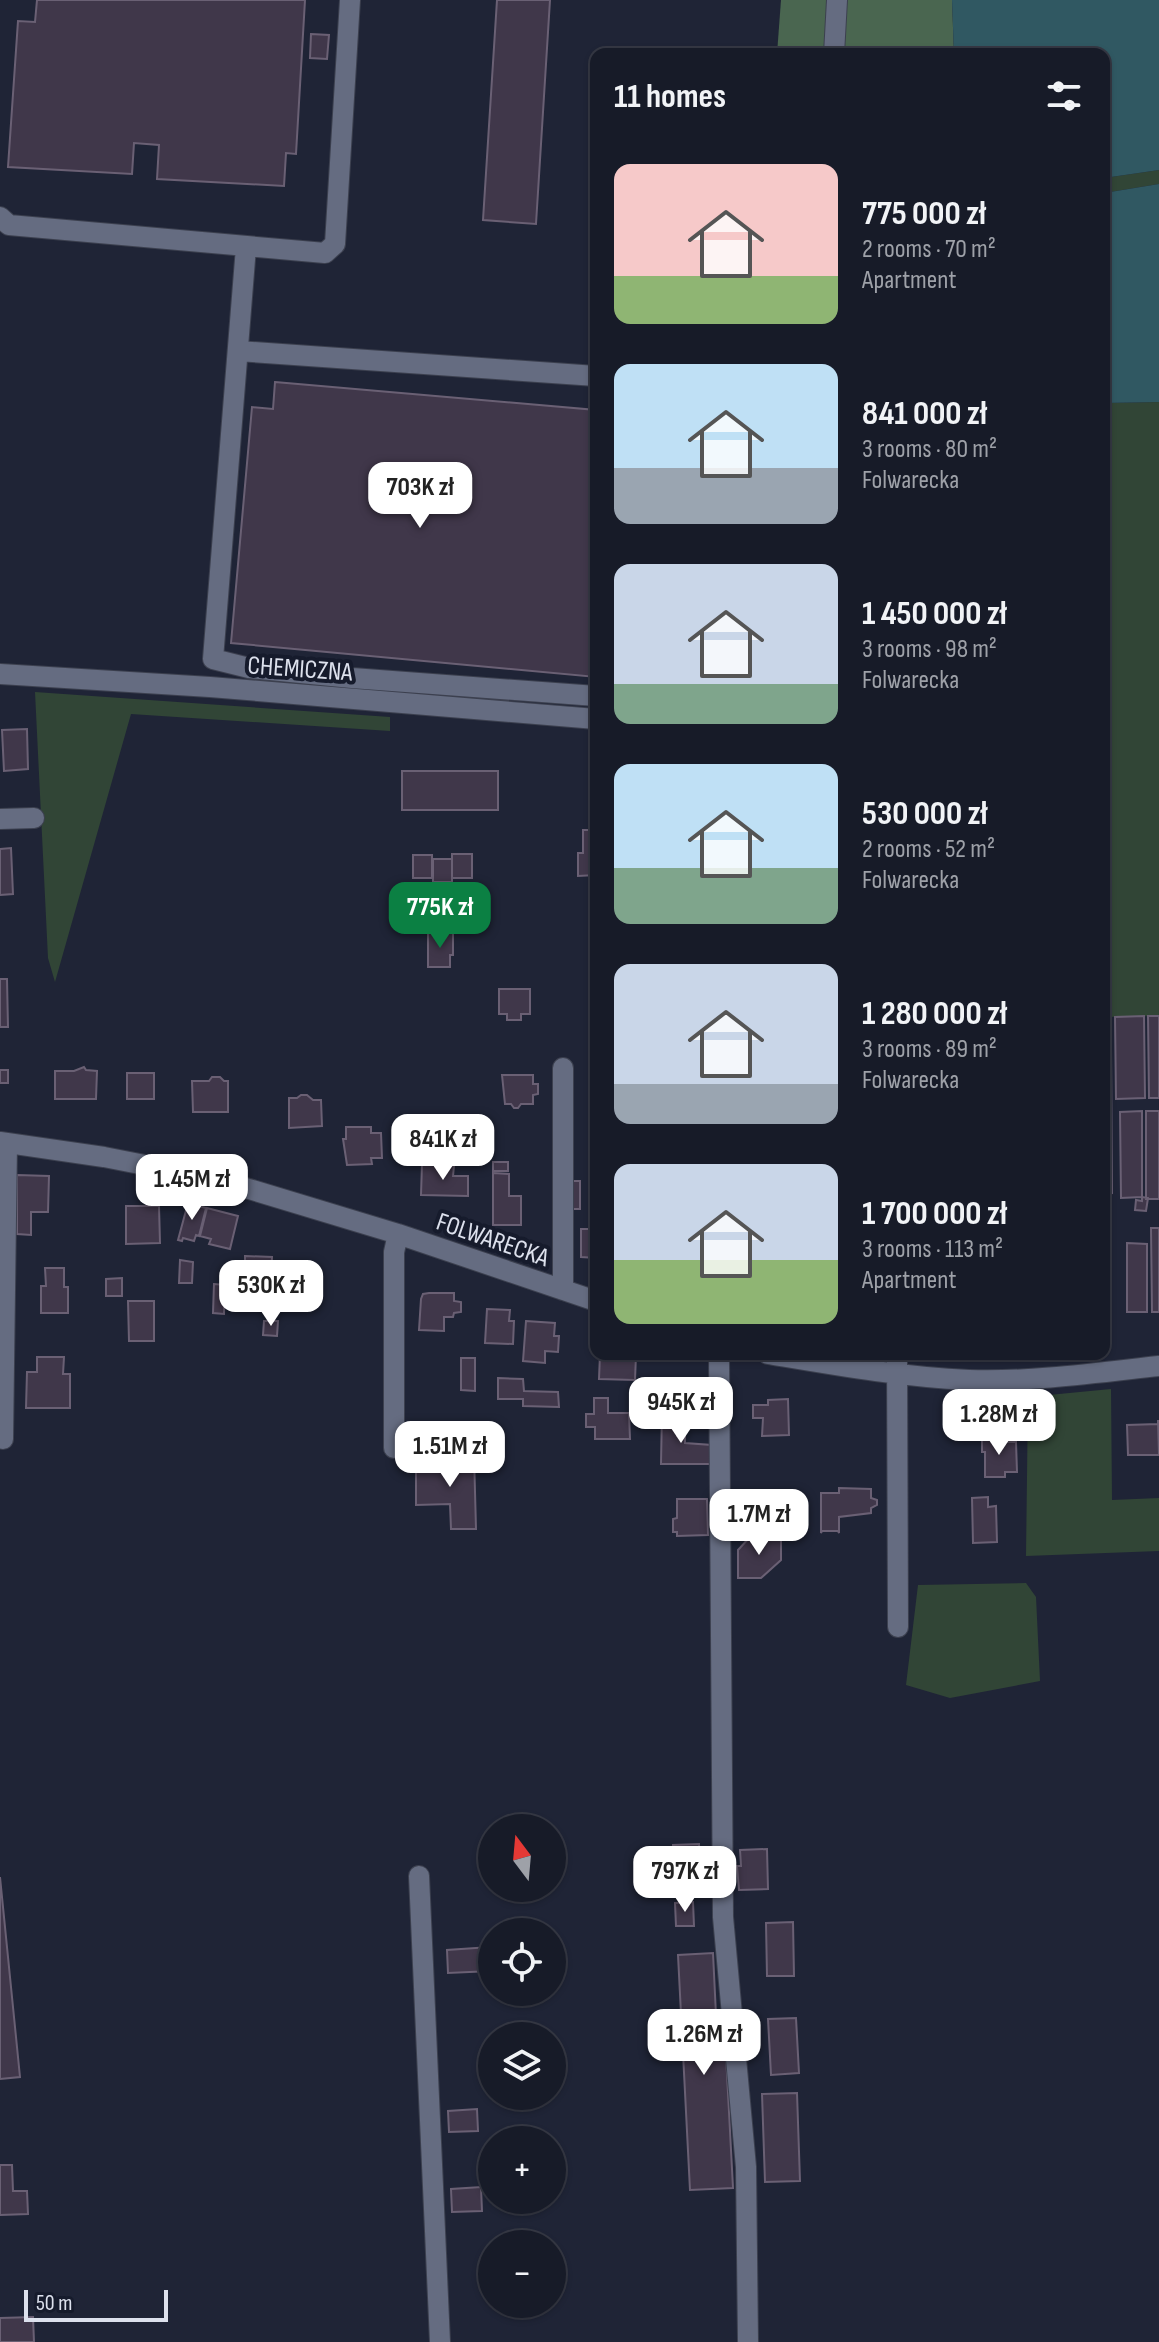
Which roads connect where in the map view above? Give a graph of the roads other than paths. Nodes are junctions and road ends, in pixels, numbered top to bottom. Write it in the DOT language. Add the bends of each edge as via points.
graph roads {
  1 [pos="350,0"];
  2 [pos="837,0"];
  3 [pos="834,48"];
  4 [pos="0,217"];
  5 [pos="246,247"];
  6 [pos="238,351"];
  7 [pos="590,376"];
  8 [pos="213,659"];
  9 [pos="0,674"];
  10 [pos="210,687"];
  11 [pos="590,696"];
  12 [pos="590,719"];
  13 [pos="34,818"];
  14 [pos="0,819"];
  15 [pos="563,1068"];
  16 [pos="3,1142"];
  17 [pos="398,1234"];
  18 [pos="563,1290"];
  19 [pos="590,1299"];
  20 [pos="719,1360"];
  21 [pos="845,1360"];
  22 [pos="897,1364"];
  23 [pos="1159,1366"];
  24 [pos="3,1439"];
  25 [pos="394,1448"];
  26 [pos="898,1627"];
  27 [pos="419,1876"];
  28 [pos="440,2342"];
  29 [pos="748,2342"];
  1 -- 5 [label="street" via="335,244 325,253"];
  2 -- 3 [label="street"];
  4 -- 5 [label="street" via="9,225"];
  5 -- 6 [label="street"];
  6 -- 7 [label="street"];
  6 -- 8 [label="street"];
  8 -- 10 [label="street"];
  8 -- 11 [label="street" via="249,668 352,678"];
  9 -- 10 [label="street, CHEMICZNA"];
  10 -- 12 [label="street, CHEMICZNA"];
  13 -- 14 [label="street"];
  15 -- 18 [label="street"];
  16 -- 17 [label="street, FOLWARECKA" via="216,1179"];
  16 -- 24 [label="street"];
  17 -- 18 [label="street, FOLWARECKA"];
  17 -- 25 [label="street"];
  18 -- 19 [label="street, FOLWARECKA"];
  20 -- 29 [label="street" via="723,1917 746,2167"];
  21 -- 22 [label="street"];
  22 -- 23 [label="street" via="971,1380"];
  22 -- 26 [label="street"];
  27 -- 28 [label="street"];
}
